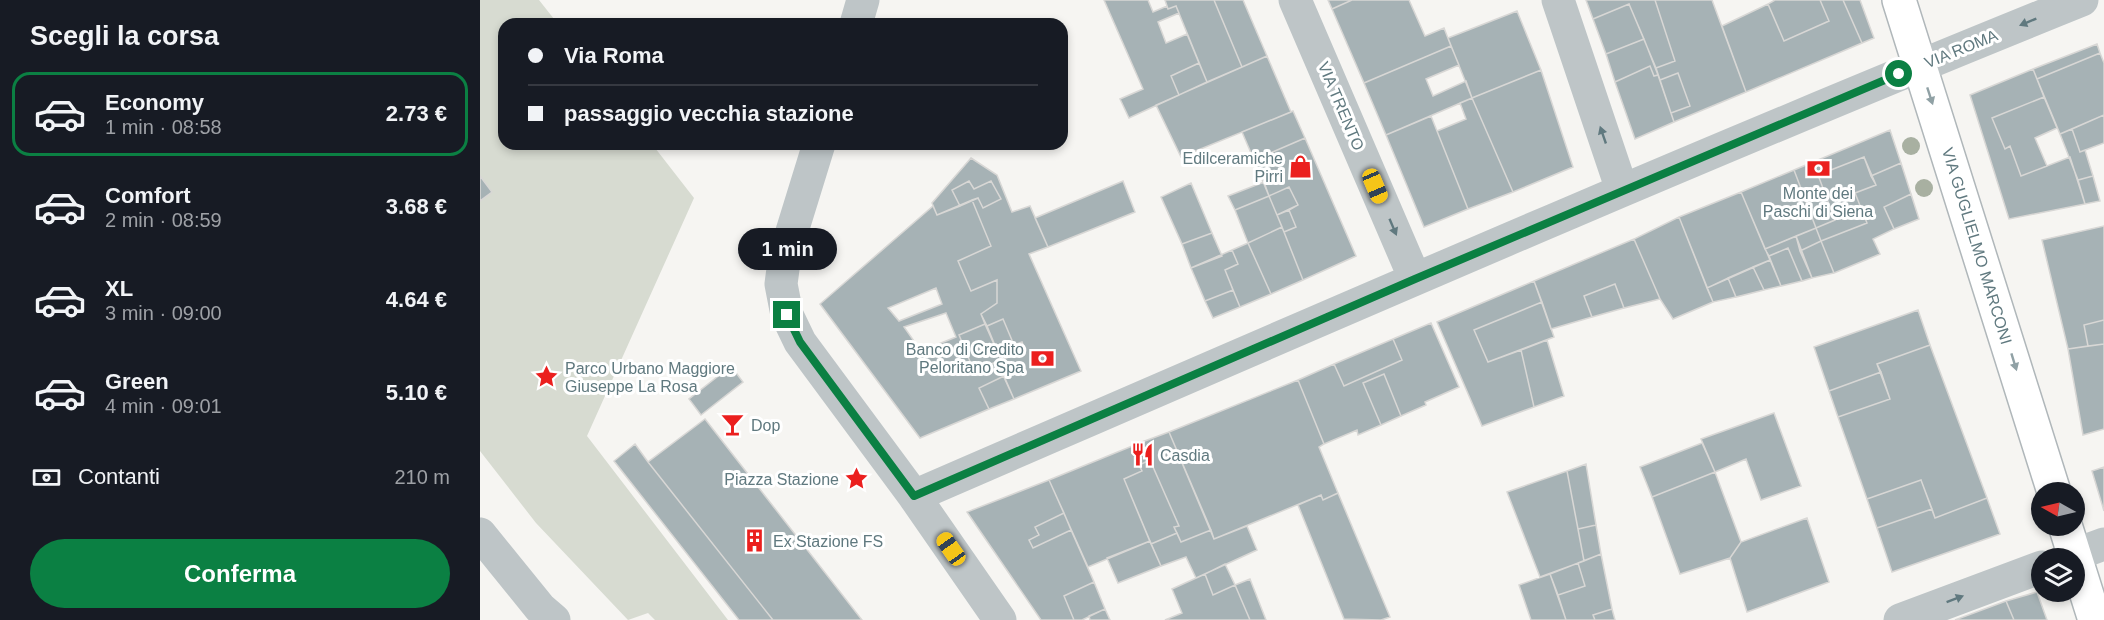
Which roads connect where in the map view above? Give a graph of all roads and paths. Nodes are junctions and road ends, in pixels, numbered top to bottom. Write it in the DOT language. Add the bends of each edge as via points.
graph roads {
  1 [pos="863,0"];
  2 [pos="1295,0"];
  3 [pos="1558,0"];
  4 [pos="1899,0"];
  5 [pos="2082,0"];
  6 [pos="858,18"];
  7 [pos="1920,65"];
  8 [pos="817,150"];
  9 [pos="1622,190"];
  10 [pos="1415,279"];
  11 [pos="2052,482"];
  12 [pos="914,496"];
  13 [pos="480,534"];
  14 [pos="2077,546"];
  15 [pos="2031,571"];
  16 [pos="554,620"];
  17 [pos="1000,620"];
  18 [pos="1900,620"];
  19 [pos="2095,620"];
  1 -- 6 [label="street"];
  2 -- 10 [label="street, VIA TRENTO, one-way"];
  9 -- 3 [label="street, one-way"];
  4 -- 7 [label="main road, VIA GUGLIELMO MARCONI"];
  5 -- 7 [label="street, VIA ROMA, one-way"];
  7 -- 9 [label="street, VIA ROMA"];
  7 -- 11 [label="main road, VIA GUGLIELMO MARCONI, one-way"];
  8 -- 12 [label="street" via="785,254 781,284 787,315 800,342"];
  9 -- 10 [label="street, VIA ROMA"];
  10 -- 12 [label="street, VIA ROMA"];
  12 -- 17 [label="street"];
  13 -- 16 [label="street"];
  14 -- 19 [label="main road"];
  18 -- 15 [label="street, one-way"];
}
